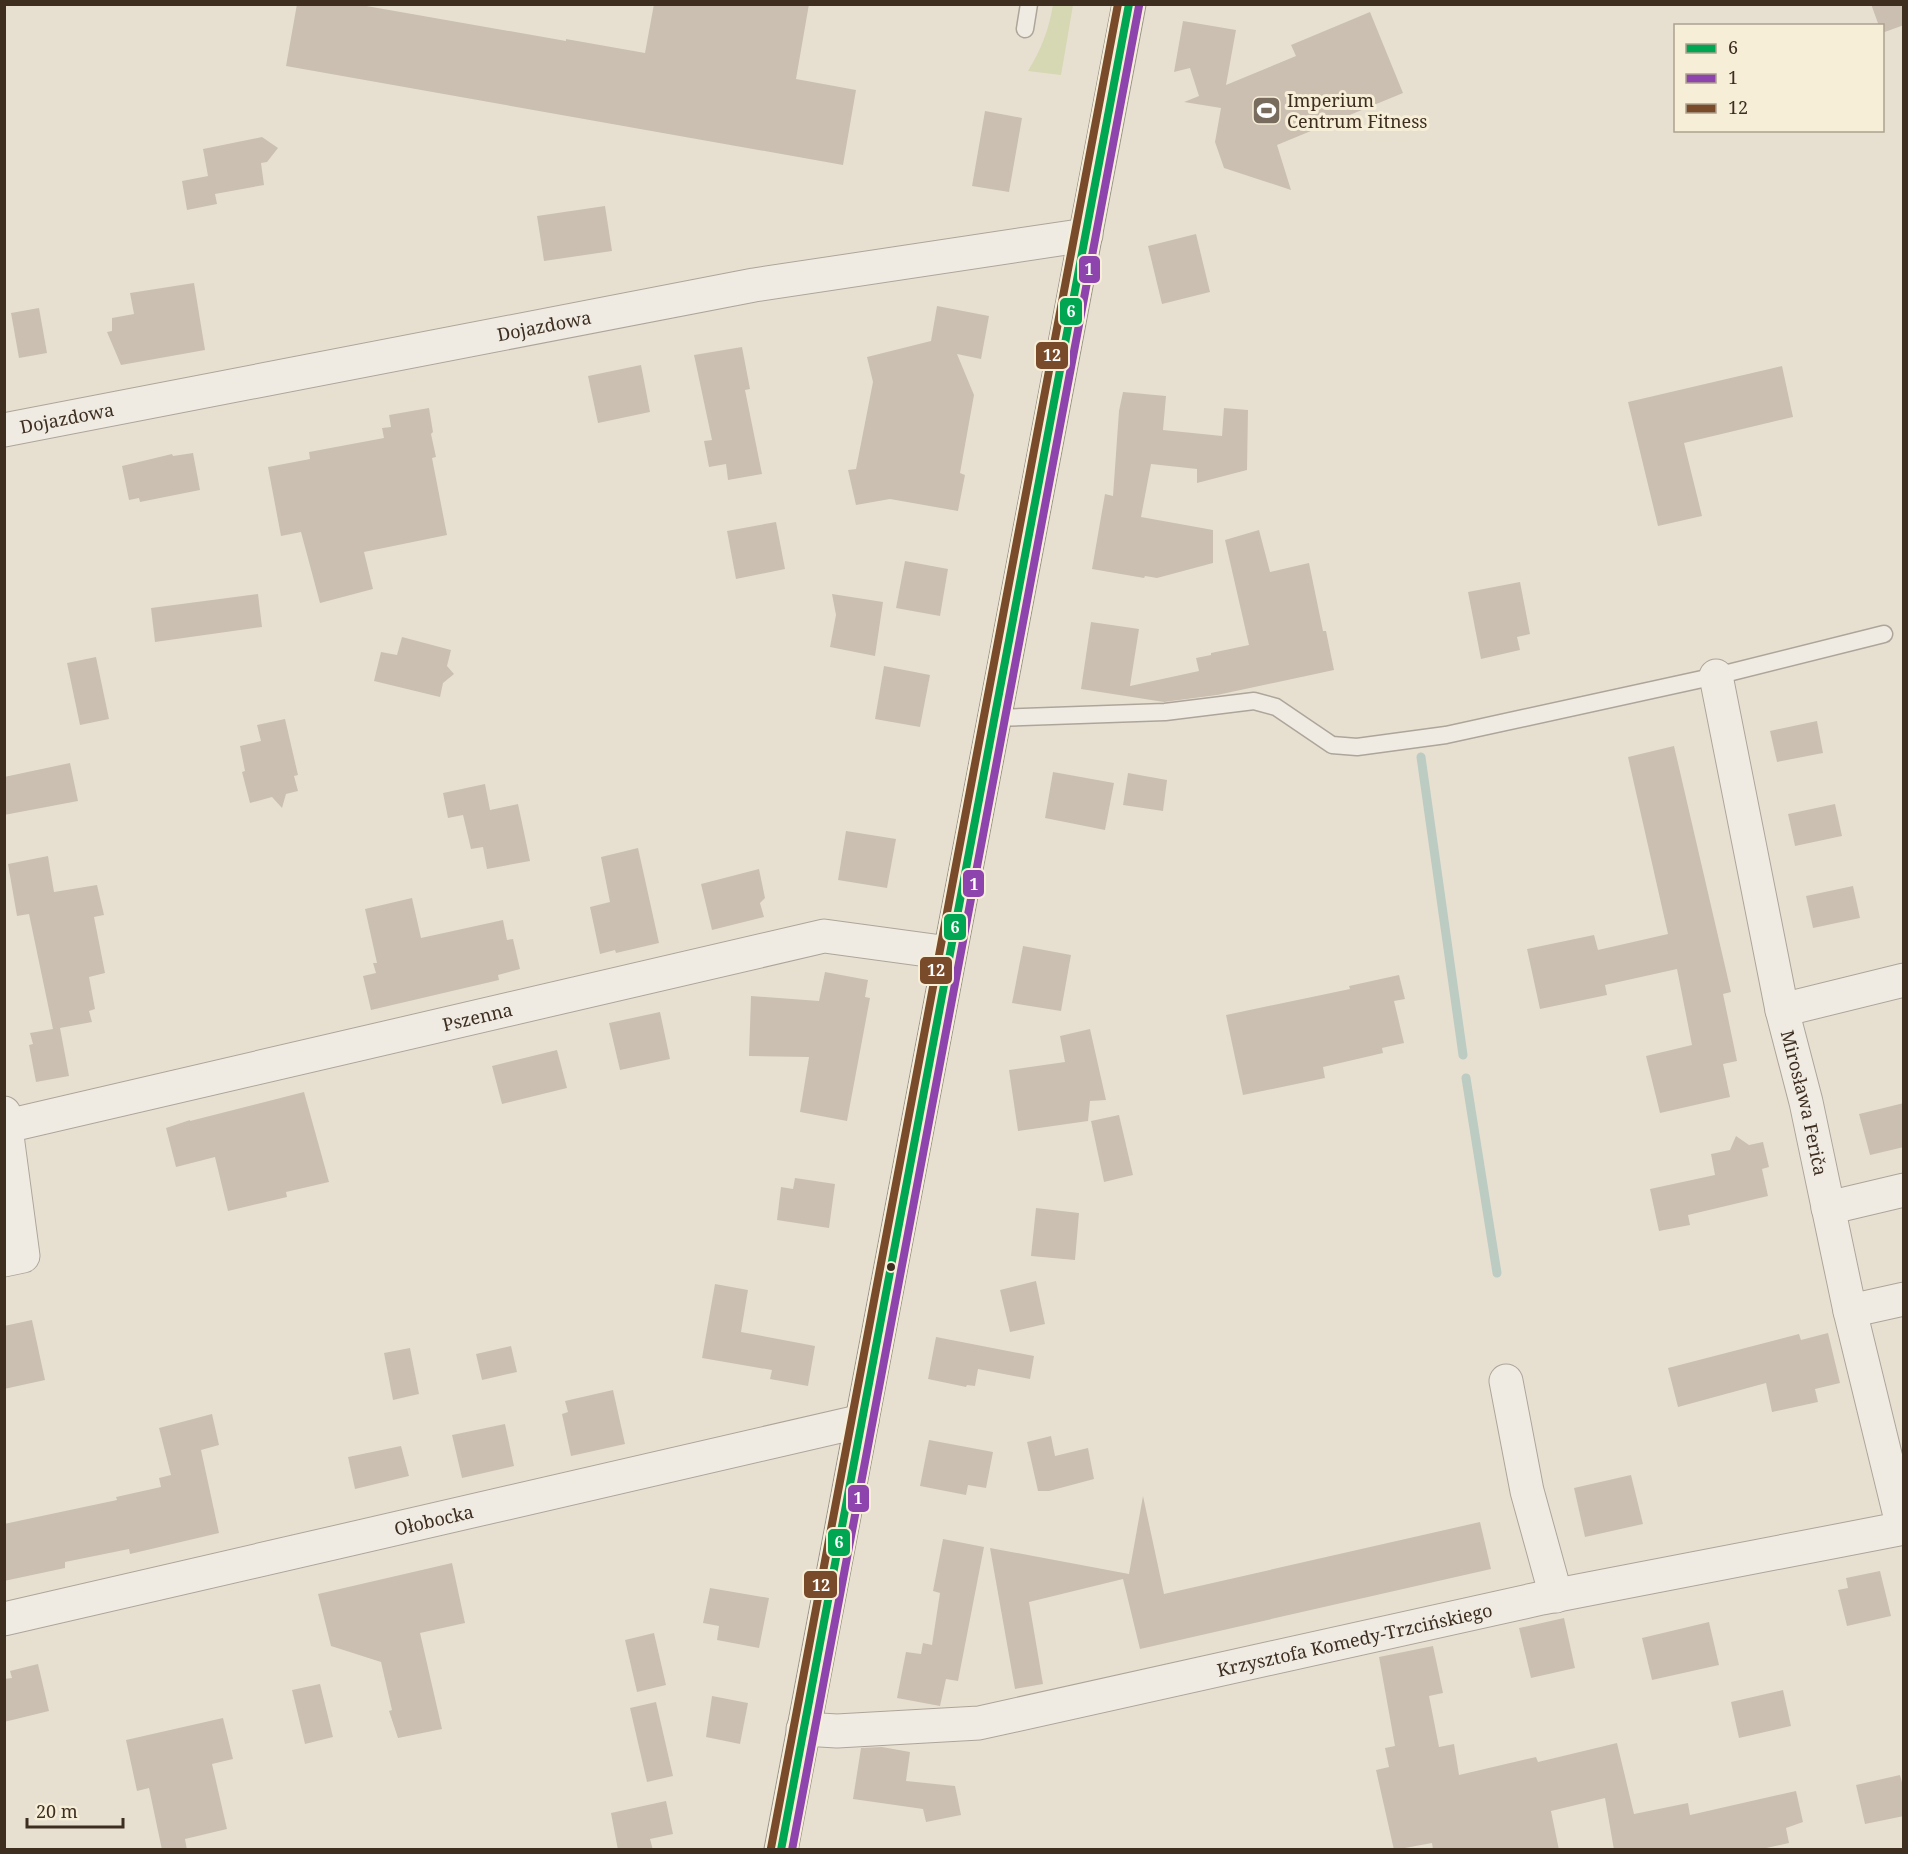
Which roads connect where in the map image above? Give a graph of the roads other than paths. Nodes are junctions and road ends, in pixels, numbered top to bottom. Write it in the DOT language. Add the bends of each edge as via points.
graph roads {
  1 [pos="1029,4"];
  2 [pos="1129,4"];
  3 [pos="1025,29"];
  4 [pos="1086,235"];
  5 [pos="4,430"];
  6 [pos="1884,634"];
  7 [pos="1716,676"];
  8 [pos="994,718"];
  9 [pos="949,954"];
  10 [pos="1904,980"];
  11 [pos="1782,1010"];
  12 [pos="6,1119"];
  13 [pos="1904,1190"];
  14 [pos="1828,1208"];
  15 [pos="4,1260"];
  16 [pos="1904,1299"];
  17 [pos="1850,1311"];
  18 [pos="1506,1381"];
  19 [pos="862,1421"];
  20 [pos="1903,1528"];
  21 [pos="1556,1596"];
  22 [pos="4,1620"];
  23 [pos="803,1729"];
  24 [pos="781,1850"];
  1 -- 3 [label="lane"];
  2 -- 4 [label="street"];
  4 -- 5 [label="street, Dojazdowa" via="754,285"];
  4 -- 8 [label="street"];
  6 -- 7 [label="lane"];
  7 -- 8 [label="lane" via="1446,735 1357,747 1332,745 1276,707 1254,701 1165,712"];
  7 -- 11 [label="street, Mirosława Feriča"];
  8 -- 9 [label="street"];
  9 -- 12 [label="street, Pszenna" via="824,936"];
  9 -- 19 [label="street"];
  10 -- 11 [label="street"];
  11 -- 14 [label="street, Mirosława Feriča"];
  12 -- 15 [label="street" via="23,1256"];
  13 -- 14 [label="street"];
  14 -- 17 [label="street, Mirosława Feriča"];
  16 -- 17 [label="street"];
  17 -- 20 [label="street, Mirosława Feriča"];
  18 -- 21 [label="street" via="1527,1491"];
  19 -- 22 [label="street, Ołobocka"];
  19 -- 23 [label="street"];
  20 -- 21 [label="street, Krzysztofa Komedy-Trzcińskiego"];
  21 -- 23 [label="street, Krzysztofa Komedy-Trzcińskiego" via="979,1723 837,1731"];
  23 -- 24 [label="street"];
}
